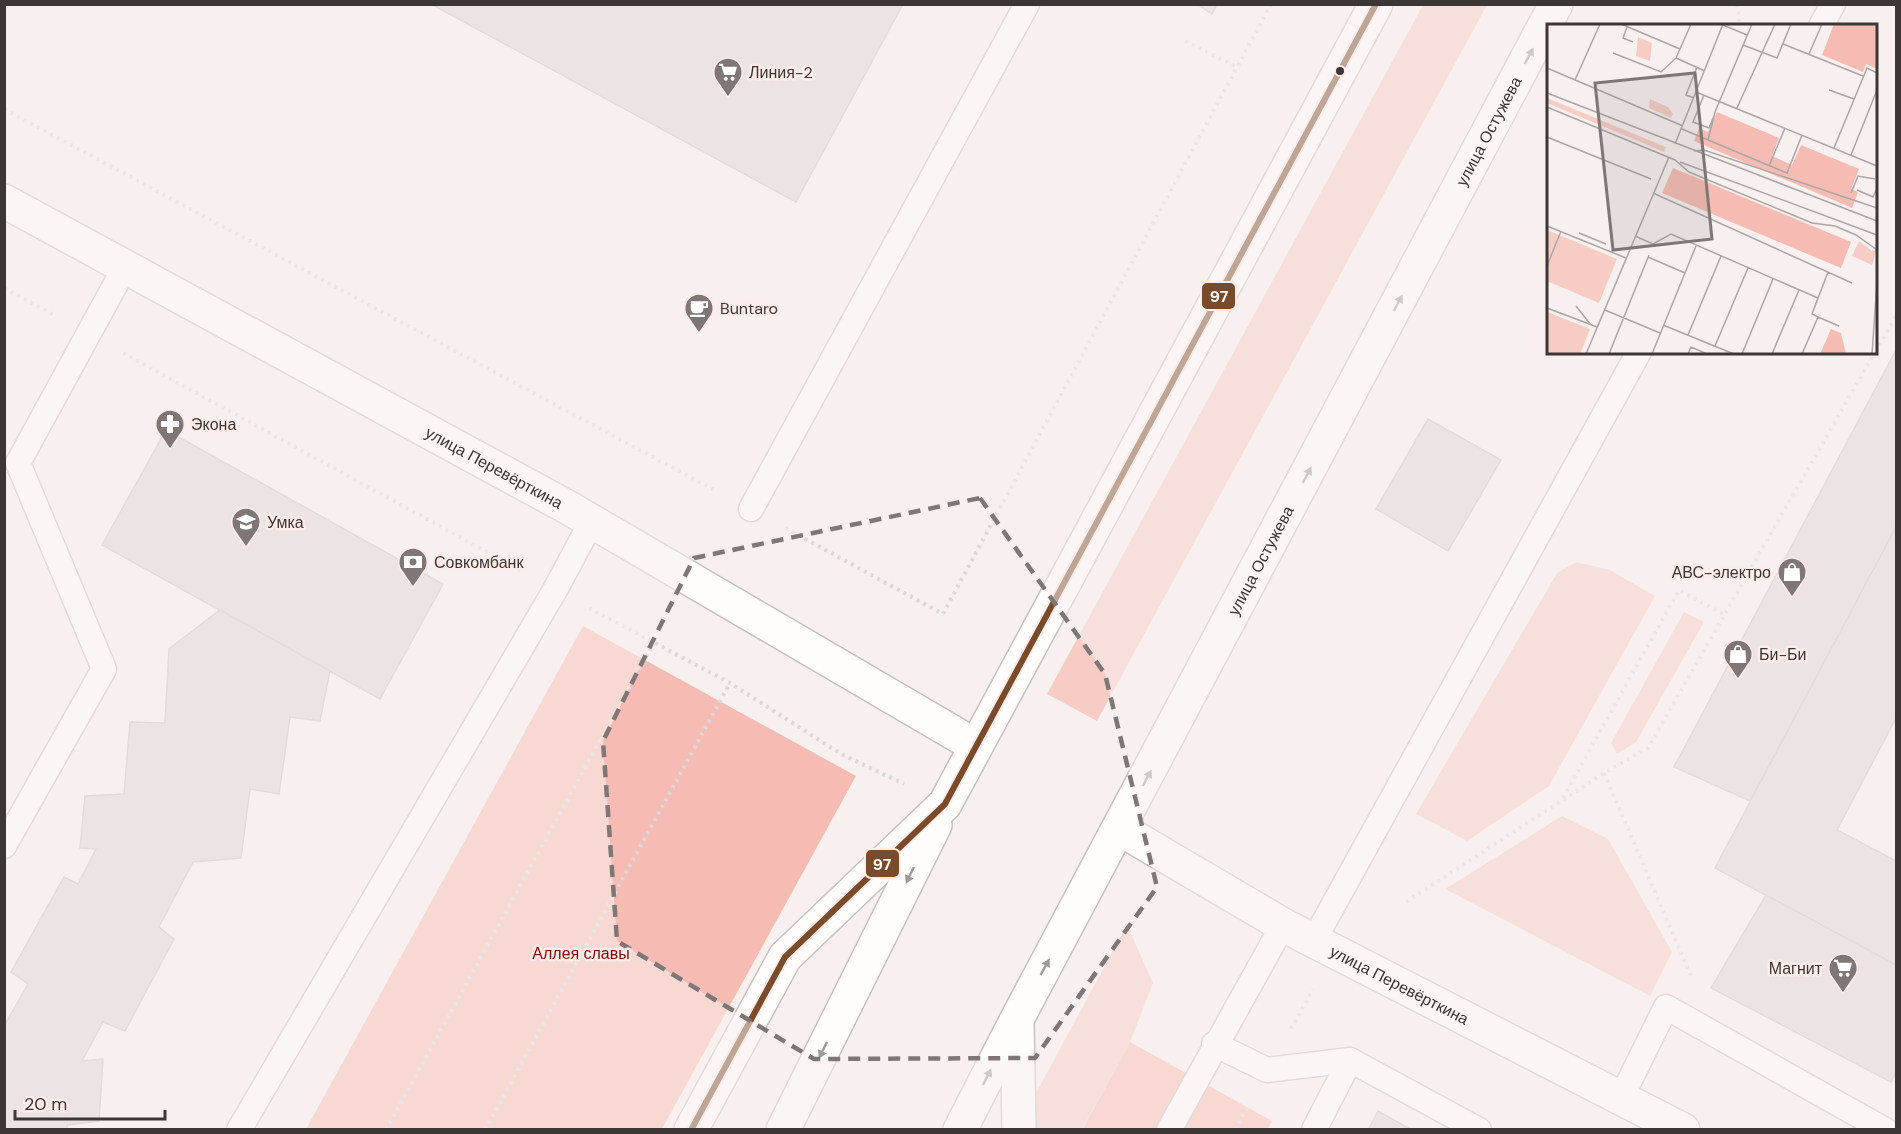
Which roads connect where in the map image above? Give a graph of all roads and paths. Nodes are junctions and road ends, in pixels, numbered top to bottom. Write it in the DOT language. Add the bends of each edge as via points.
graph roads {
  1 [pos="1027,4"];
  2 [pos="1271,4"];
  3 [pos="1376,4"];
  4 [pos="1556,4"];
  5 [pos="1737,4"];
  6 [pos="1833,4"];
  7 [pos="1740,24"];
  8 [pos="1822,24"];
  9 [pos="1185,41"];
  10 [pos="1238,67"];
  11 [pos="4,109"];
  12 [pos="4,201"];
  13 [pos="125,267"];
  14 [pos="4,288"];
  15 [pos="1896,315"];
  16 [pos="88,334"];
  17 [pos="1877,348"];
  18 [pos="1638,354"];
  19 [pos="1874,354"];
  20 [pos="11,460"];
  21 [pos="751,509"];
  22 [pos="592,521"];
  23 [pos="555,590"];
  24 [pos="1725,615"];
  25 [pos="653,644"];
  26 [pos="730,683"];
  27 [pos="976,746"];
  28 [pos="1604,773"];
  29 [pos="1562,800"];
  30 [pos="945,804"];
  31 [pos="1120,829"];
  32 [pos="4,846"];
  33 [pos="1406,902"];
  34 [pos="1283,925"];
  35 [pos="1314,940"];
  36 [pos="1692,978"];
  37 [pos="1017,1019"];
  38 [pos="1214,1044"];
  39 [pos="1350,1060"];
  40 [pos="1621,1098"];
  41 [pos="1680,1129"];
  42 [pos="239,1130"];
  43 [pos="386,1130"];
  44 [pos="485,1130"];
  45 [pos="691,1130"];
  46 [pos="783,1130"];
  47 [pos="960,1130"];
  48 [pos="1019,1130"];
  49 [pos="1169,1130"];
  50 [pos="1314,1130"];
  51 [pos="1479,1130"];
  52 [pos="1885,1130"];
  1 -- 21 [label="lane"];
  2 -- 10 [label="path"];
  3 -- 27 [label="main road"];
  31 -- 4 [label="main road, улица Остужева, one-way"];
  5 -- 7 [label="path"];
  6 -- 8 [label="lane"];
  9 -- 10 [label="path"];
  10 -- 21 [label="path" via="943,614"];
  11 -- 21 [label="path"];
  12 -- 13 [label="main road, улица Перевёрткина"];
  13 -- 16 [label="lane"];
  13 -- 22 [label="main road, улица Перевёрткина"];
  14 -- 16 [label="path"];
  15 -- 17 [label="path"];
  16 -- 20 [label="lane"];
  16 -- 23 [label="path"];
  18 -- 35 [label="lane"];
  19 -- 24 [label="path"];
  20 -- 32 [label="lane" via="104,669"];
  22 -- 23 [label="lane"];
  22 -- 27 [label="main road, улица Перевёрткина"];
  23 -- 25 [label="path"];
  23 -- 42 [label="lane"];
  24 -- 28 [label="path" via="1648,748"];
  24 -- 29 [label="path" via="1679,590"];
  25 -- 26 [label="path"];
  25 -- 43 [label="path"];
  26 -- 30 [label="path" via="841,754"];
  26 -- 44 [label="path"];
  27 -- 30 [label="main road"];
  28 -- 29 [label="path"];
  28 -- 36 [label="path"];
  29 -- 33 [label="path"];
  30 -- 45 [label="main road" via="785,957"];
  30 -- 46 [label="main road, one-way"];
  31 -- 34 [label="main road, улица Перевёрткина"];
  37 -- 31 [label="main road, улица Остужева, one-way"];
  34 -- 35 [label="main road, улица Перевёрткина"];
  34 -- 38 [label="lane"];
  35 -- 40 [label="main road, улица Перевёрткина"];
  47 -- 37 [label="main road, one-way"];
  37 -- 48 [label="main road, улица Остужева"];
  38 -- 39 [label="lane" via="1267,1070"];
  38 -- 49 [label="lane"];
  39 -- 50 [label="lane"];
  39 -- 51 [label="lane"];
  40 -- 41 [label="main road, улица Перевёрткина"];
  40 -- 52 [label="lane" via="1666,1007"];
}
